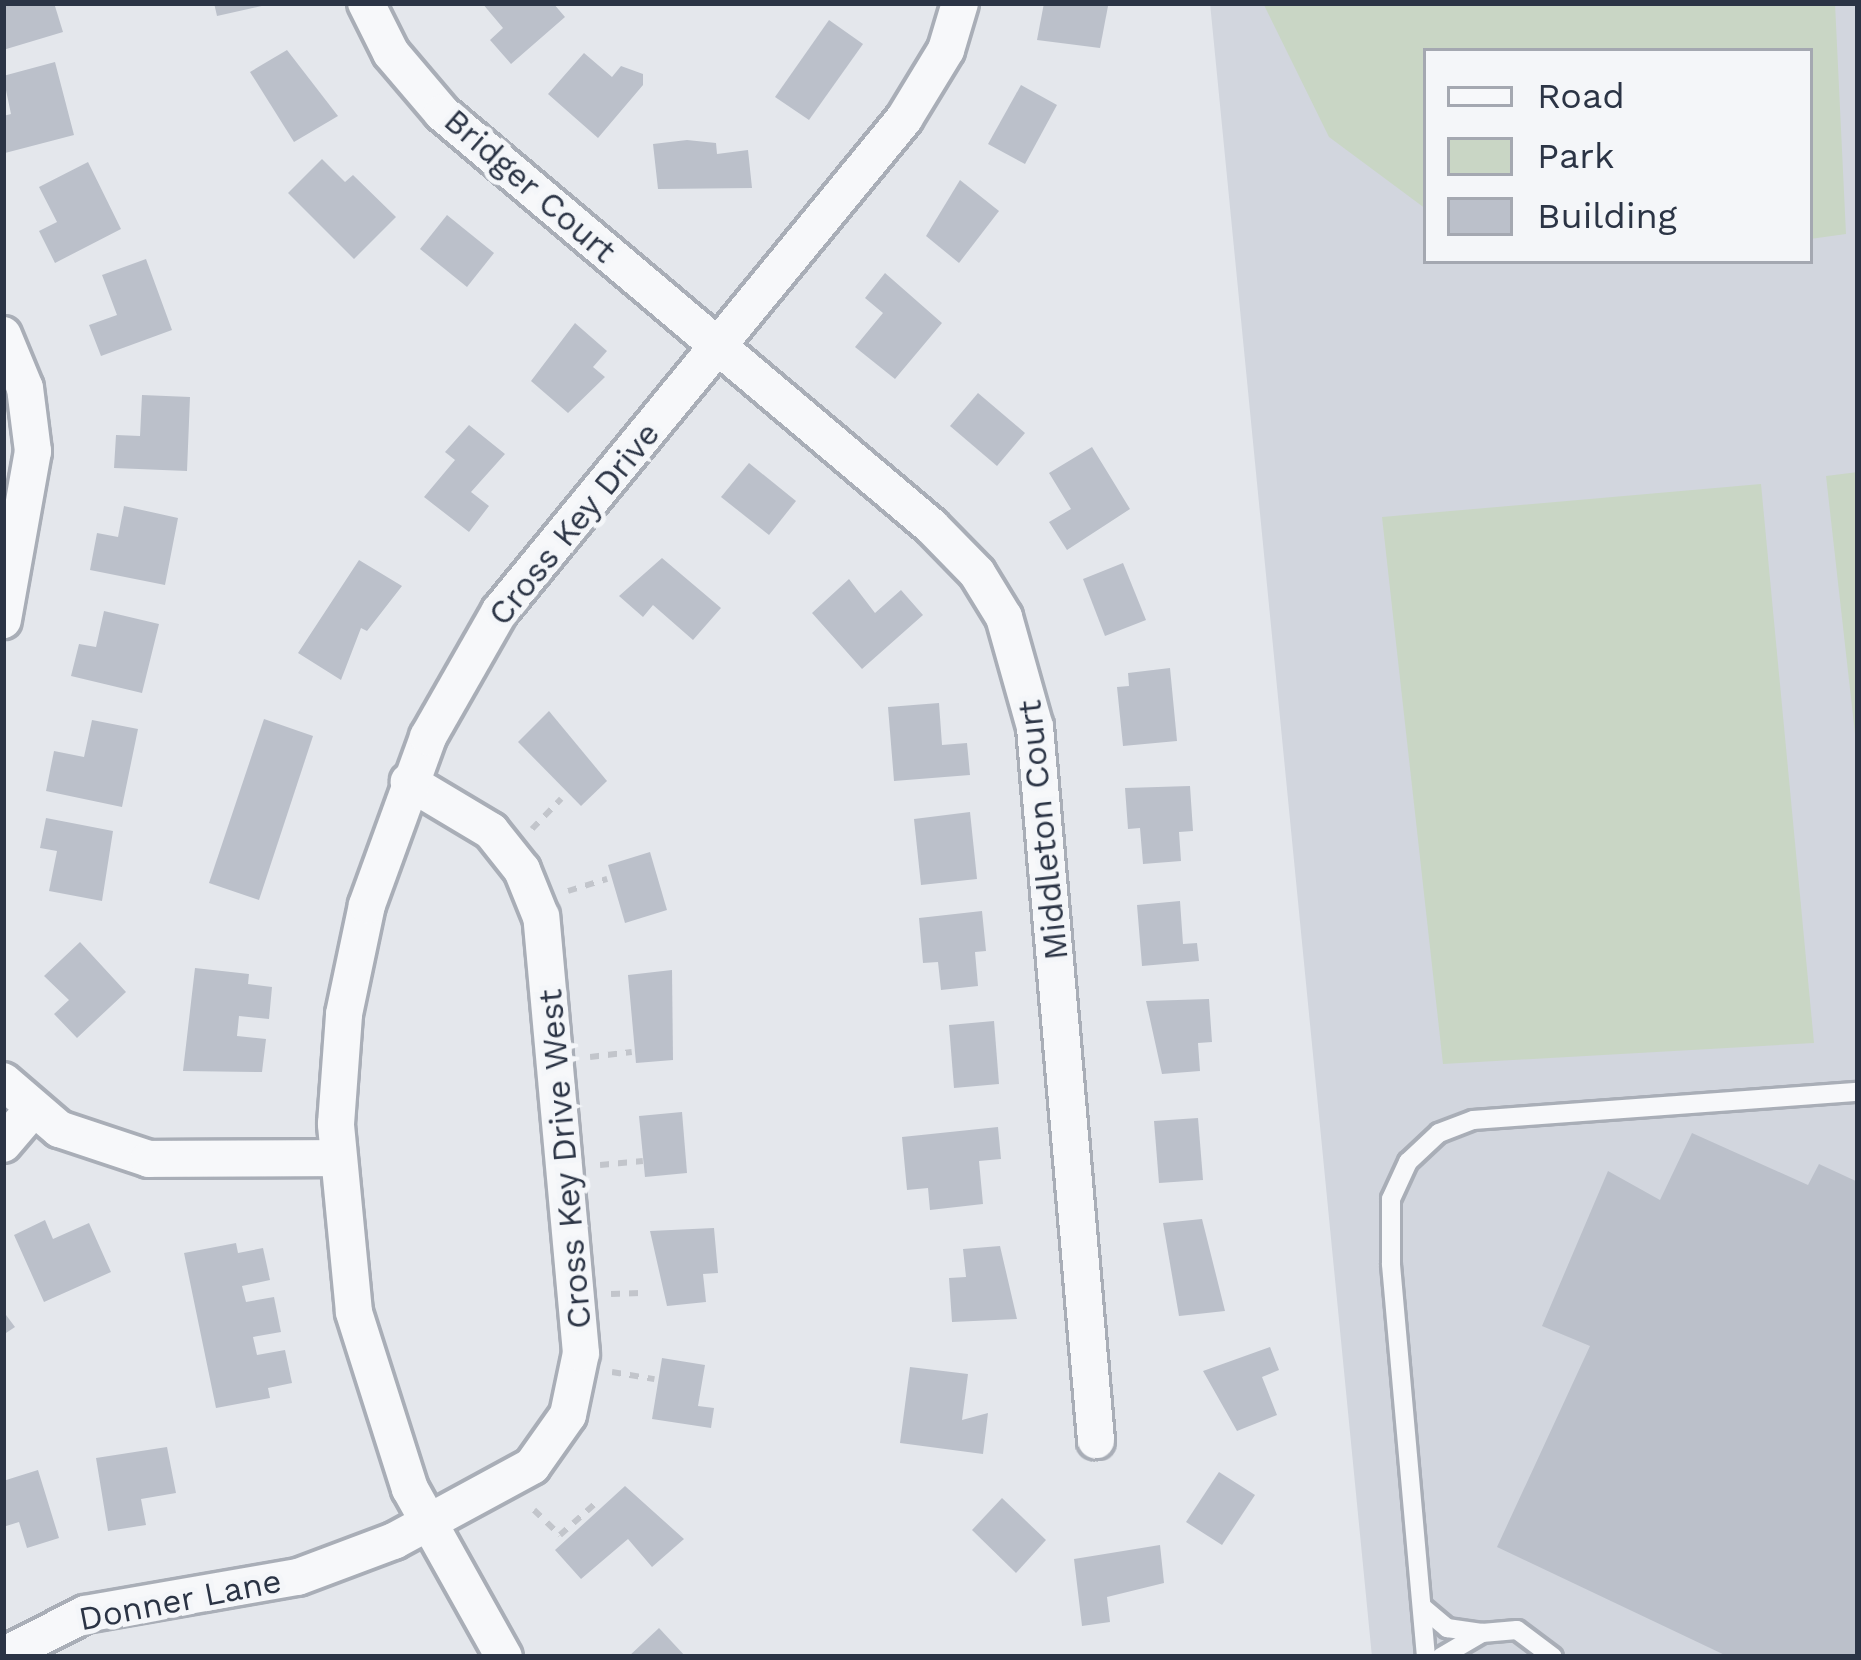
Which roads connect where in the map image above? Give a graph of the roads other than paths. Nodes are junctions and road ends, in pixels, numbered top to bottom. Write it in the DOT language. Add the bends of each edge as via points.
graph roads {
  1 [pos="366,3"];
  2 [pos="960,3"];
  3 [pos="3,335"];
  4 [pos="719,348"];
  5 [pos="3,620"];
  6 [pos="409,782"];
  7 [pos="3,1081"];
  8 [pos="1858,1092"];
  9 [pos="32,1110"];
  10 [pos="3,1144"];
  11 [pos="337,1158"];
  12 [pos="1096,1440"];
  13 [pos="427,1523"];
  14 [pos="1422,1607"];
  15 [pos="1482,1633"];
  16 [pos="3,1656"];
  17 [pos="503,1657"];
  18 [pos="1426,1657"];
  19 [pos="1441,1657"];
  20 [pos="1553,1657"];
  1 -- 4 [label="street, Bridger Court" via="391,52 442,113"];
  2 -- 4 [label="street, Cross Key Drive" via="914,106"];
  3 -- 5 [label="street" via="25,388 33,452"];
  4 -- 6 [label="street, Cross Key Drive" via="518,584 442,708"];
  4 -- 12 [label="street, Middleton Court" via="955,549 987,588 1022,662 1036,727"];
  6 -- 11 [label="street, Cross Key Drive" via="350,983"];
  6 -- 13 [label="street, Cross Key Drive West" via="491,831 522,870 541,917 581,1353 568,1415 542,1456"];
  7 -- 9 [label="street"];
  8 -- 14 [label="lane" via="1473,1120 1438,1133 1408,1162 1390,1199 1391,1264"];
  9 -- 10 [label="street"];
  9 -- 11 [label="street" via="103,1148 149,1160"];
  11 -- 13 [label="street, Cross Key Drive" via="361,1342"];
  13 -- 16 [label="street, Donner Lane" via="298,1577 85,1614"];
  13 -- 17 [label="street, Cross Key Drive"];
  14 -- 15 [label="lane" via="1447,1628"];
  14 -- 18 [label="lane"];
  15 -- 19 [label="lane"];
  15 -- 20 [label="lane" via="1517,1630"];
}
